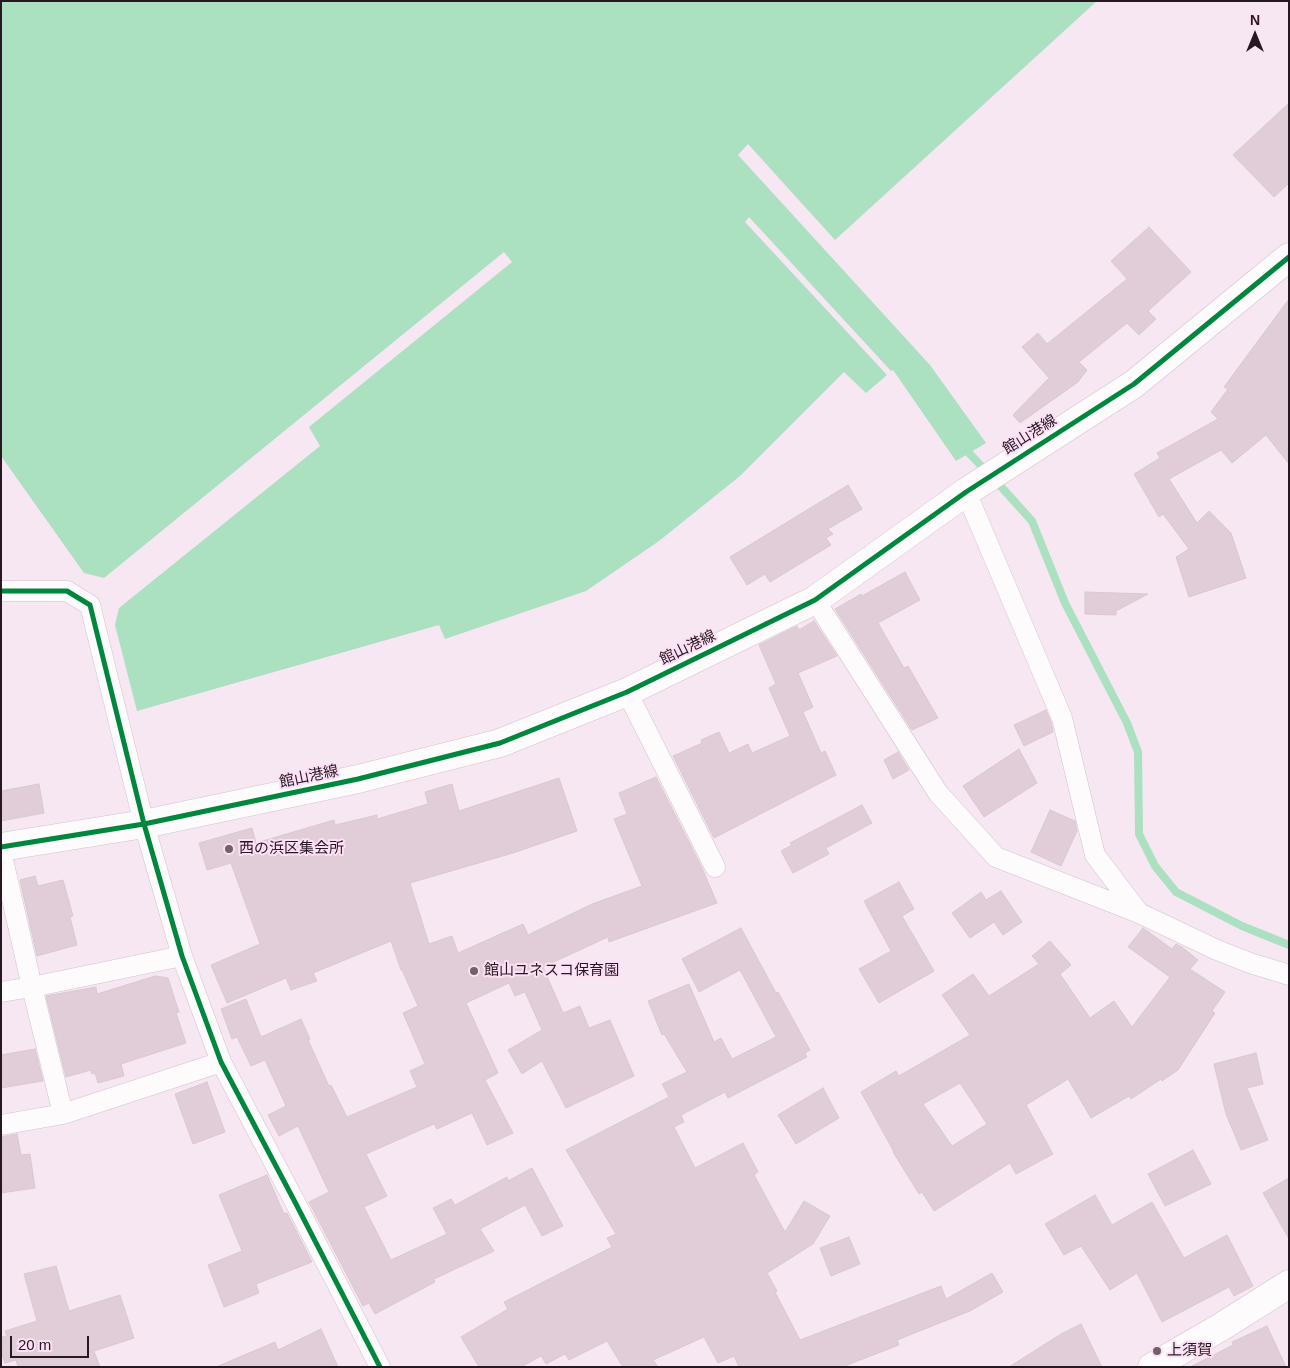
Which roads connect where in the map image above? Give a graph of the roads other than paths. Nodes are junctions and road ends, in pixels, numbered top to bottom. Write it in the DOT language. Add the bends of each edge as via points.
graph roads {
  1 [pos="1289,257"];
  2 [pos="969,489"];
  3 [pos="1,591"];
  4 [pos="815,600"];
  5 [pos="627,692"];
  6 [pos="144,824"];
  7 [pos="1,847"];
  8 [pos="1,851"];
  9 [pos="715,867"];
  10 [pos="1139,913"];
  11 [pos="182,956"];
  12 [pos="1289,975"];
  13 [pos="32,987"];
  14 [pos="1,992"];
  15 [pos="221,1062"];
  16 [pos="63,1114"];
  17 [pos="1,1125"];
  18 [pos="1289,1284"];
  19 [pos="380,1367"];
  20 [pos="1152,1367"];
  1 -- 2 [label="main road, 館山港線" via="1134,384"];
  2 -- 4 [label="main road, 館山港線"];
  2 -- 10 [label="street" via="1062,718 1094,855"];
  3 -- 6 [label="street" via="66,591 90,605"];
  4 -- 5 [label="main road, 館山港線"];
  4 -- 10 [label="street" via="938,793 996,857"];
  5 -- 6 [label="main road, 館山港線" via="500,743 358,779"];
  5 -- 9 [label="street"];
  6 -- 7 [label="main road, 館山港線"];
  6 -- 11 [label="street"];
  8 -- 13 [label="street"];
  10 -- 12 [label="street" via="1250,964"];
  11 -- 13 [label="street"];
  11 -- 15 [label="street"];
  13 -- 14 [label="street"];
  13 -- 16 [label="street"];
  15 -- 16 [label="street"];
  15 -- 19 [label="street"];
  16 -- 17 [label="street"];
  18 -- 20 [label="main road"];
}
